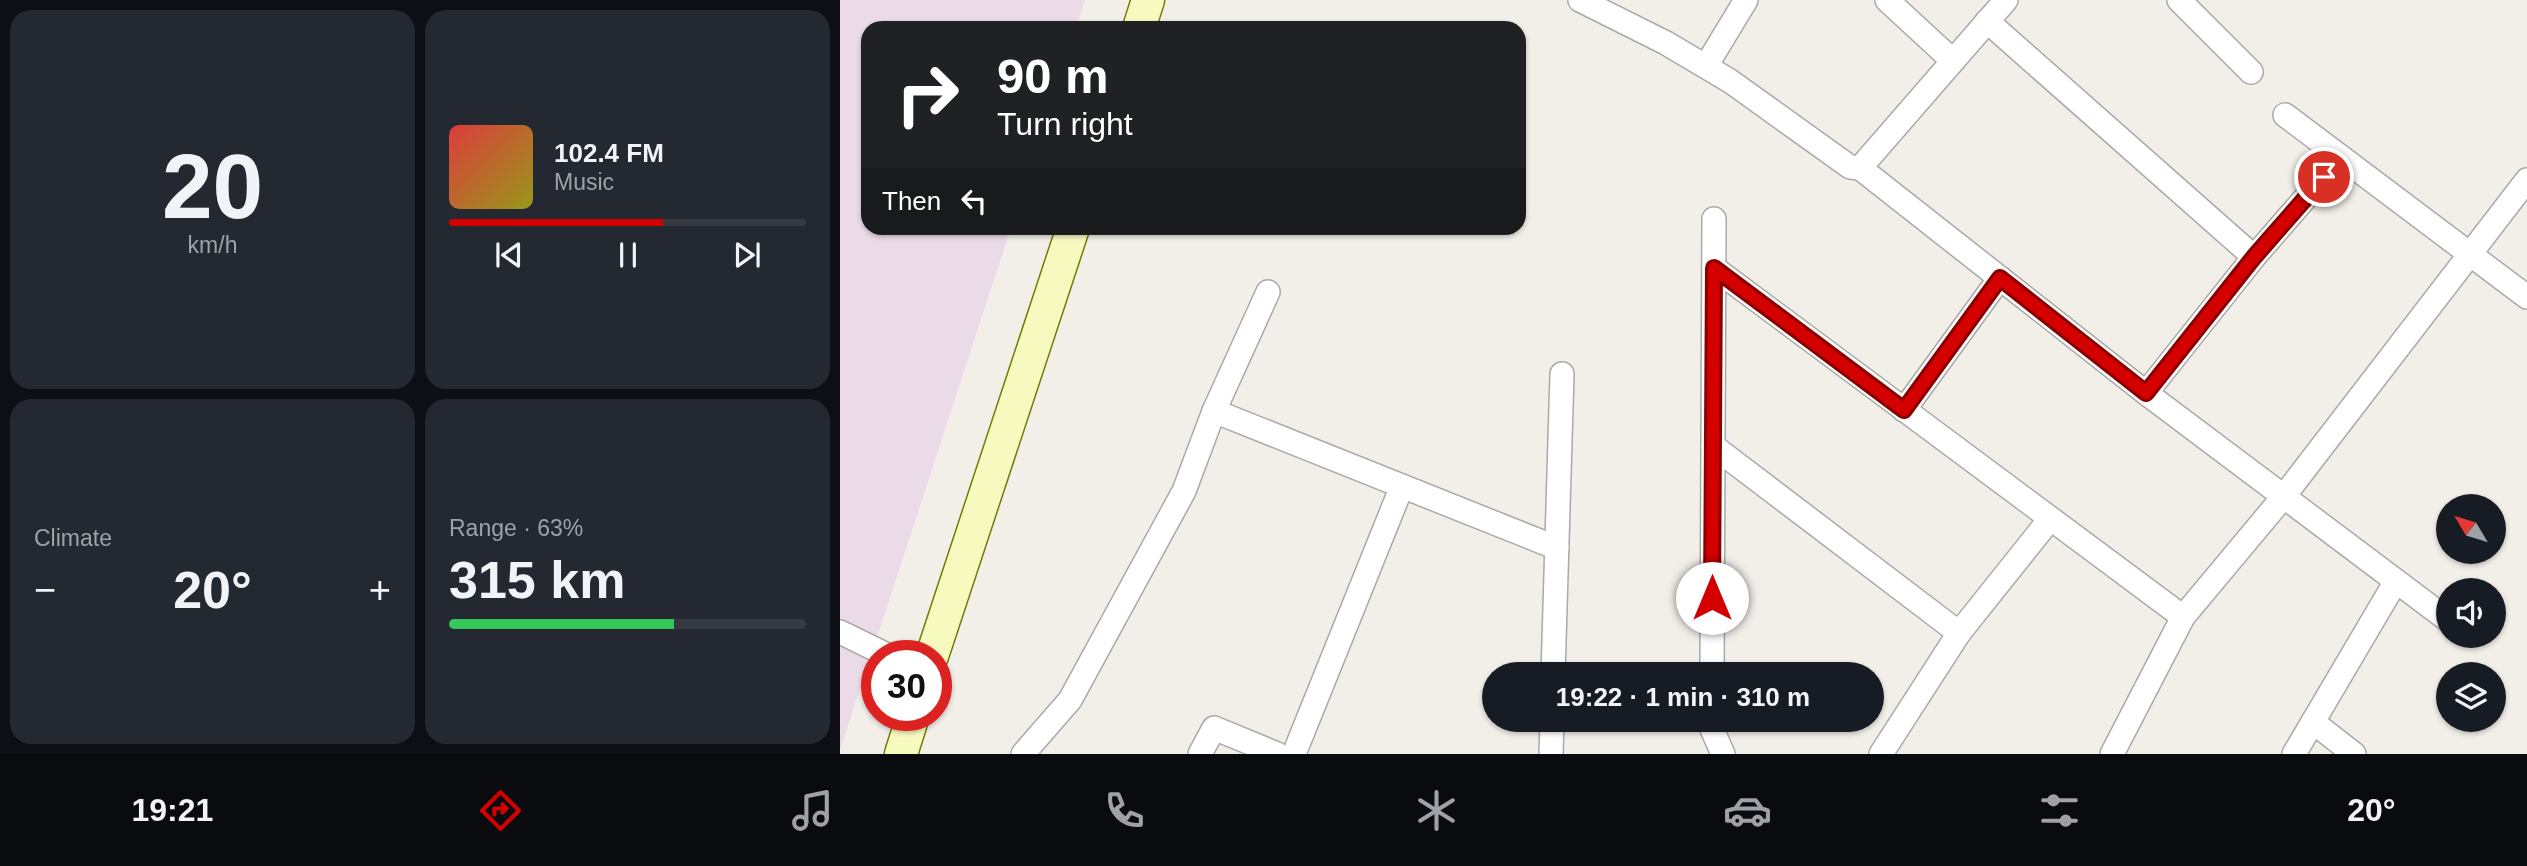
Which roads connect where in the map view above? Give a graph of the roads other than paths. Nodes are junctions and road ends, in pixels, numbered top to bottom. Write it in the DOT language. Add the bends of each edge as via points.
graph roads {
  1 [pos="1148,0"];
  2 [pos="1746,0"];
  3 [pos="1887,0"];
  4 [pos="2179,0"];
  5 [pos="1585,1"];
  6 [pos="1995,8"];
  7 [pos="1141,21"];
  8 [pos="1953,61"];
  9 [pos="1706,66"];
  10 [pos="2251,72"];
  11 [pos="2285,115"];
  12 [pos="2341,157"];
  13 [pos="1860,168"];
  14 [pos="2527,180"];
  15 [pos="1714,219"];
  16 [pos="1071,235"];
  17 [pos="2470,254"];
  18 [pos="2254,257"];
  19 [pos="1714,268"];
  20 [pos="2000,278"];
  21 [pos="1268,292"];
  22 [pos="2527,297"];
  23 [pos="1562,374"];
  24 [pos="2146,393"];
  25 [pos="1904,410"];
  26 [pos="1214,411"];
  27 [pos="1713,446"];
  28 [pos="1402,486"];
  29 [pos="2284,496"];
  30 [pos="2050,519"];
  31 [pos="1557,548"];
  32 [pos="2396,580"];
  33 [pos="2436,611"];
  34 [pos="2183,617"];
  35 [pos="840,632"];
  36 [pos="1959,633"];
  37 [pos="937,640"];
  38 [pos="861,642"];
  39 [pos="1553,662"];
  40 [pos="1712,662"];
  41 [pos="2313,722"];
  42 [pos="908,731"];
  43 [pos="1552,732"];
  44 [pos="1713,732"];
  45 [pos="901,754"];
  46 [pos="1023,754"];
  47 [pos="1200,754"];
  48 [pos="1277,754"];
  49 [pos="1294,754"];
  50 [pos="1551,754"];
  51 [pos="1723,754"];
  52 [pos="1881,754"];
  53 [pos="2112,754"];
  54 [pos="2294,754"];
  55 [pos="2354,754"];
  1 -- 7 [label="main road"];
  2 -- 9 [label="street"];
  3 -- 8 [label="street"];
  4 -- 10 [label="street"];
  5 -- 9 [label="street"];
  6 -- 8 [label="street"];
  6 -- 18 [label="street"];
  8 -- 13 [label="street"];
  9 -- 13 [label="street" via="1850,167"];
  11 -- 12 [label="street"];
  12 -- 17 [label="street"];
  12 -- 18 [label="street"];
  13 -- 20 [label="street"];
  14 -- 17 [label="street"];
  15 -- 19 [label="street"];
  16 -- 37 [label="main road"];
  17 -- 22 [label="street"];
  17 -- 29 [label="street"];
  18 -- 24 [label="street"];
  19 -- 25 [label="street"];
  19 -- 27 [label="street"];
  20 -- 24 [label="street"];
  20 -- 25 [label="street"];
  21 -- 26 [label="street"];
  23 -- 31 [label="street"];
  24 -- 29 [label="street"];
  25 -- 30 [label="street"];
  26 -- 28 [label="street"];
  26 -- 46 [label="street" via="1184,491 1070,700"];
  27 -- 36 [label="street"];
  27 -- 40 [label="street"];
  28 -- 31 [label="street"];
  28 -- 49 [label="street"];
  29 -- 32 [label="street"];
  29 -- 34 [label="street"];
  30 -- 34 [label="street"];
  30 -- 36 [label="street"];
  31 -- 39 [label="street"];
  32 -- 33 [label="street"];
  32 -- 41 [label="street"];
  34 -- 53 [label="street"];
  35 -- 38 [label="street"];
  36 -- 52 [label="street"];
  41 -- 54 [label="street"];
  41 -- 55 [label="street"];
  42 -- 45 [label="main road"];
  43 -- 50 [label="street"];
  44 -- 51 [label="street"];
  47 -- 48 [label="street" via="1214,728"];
}
